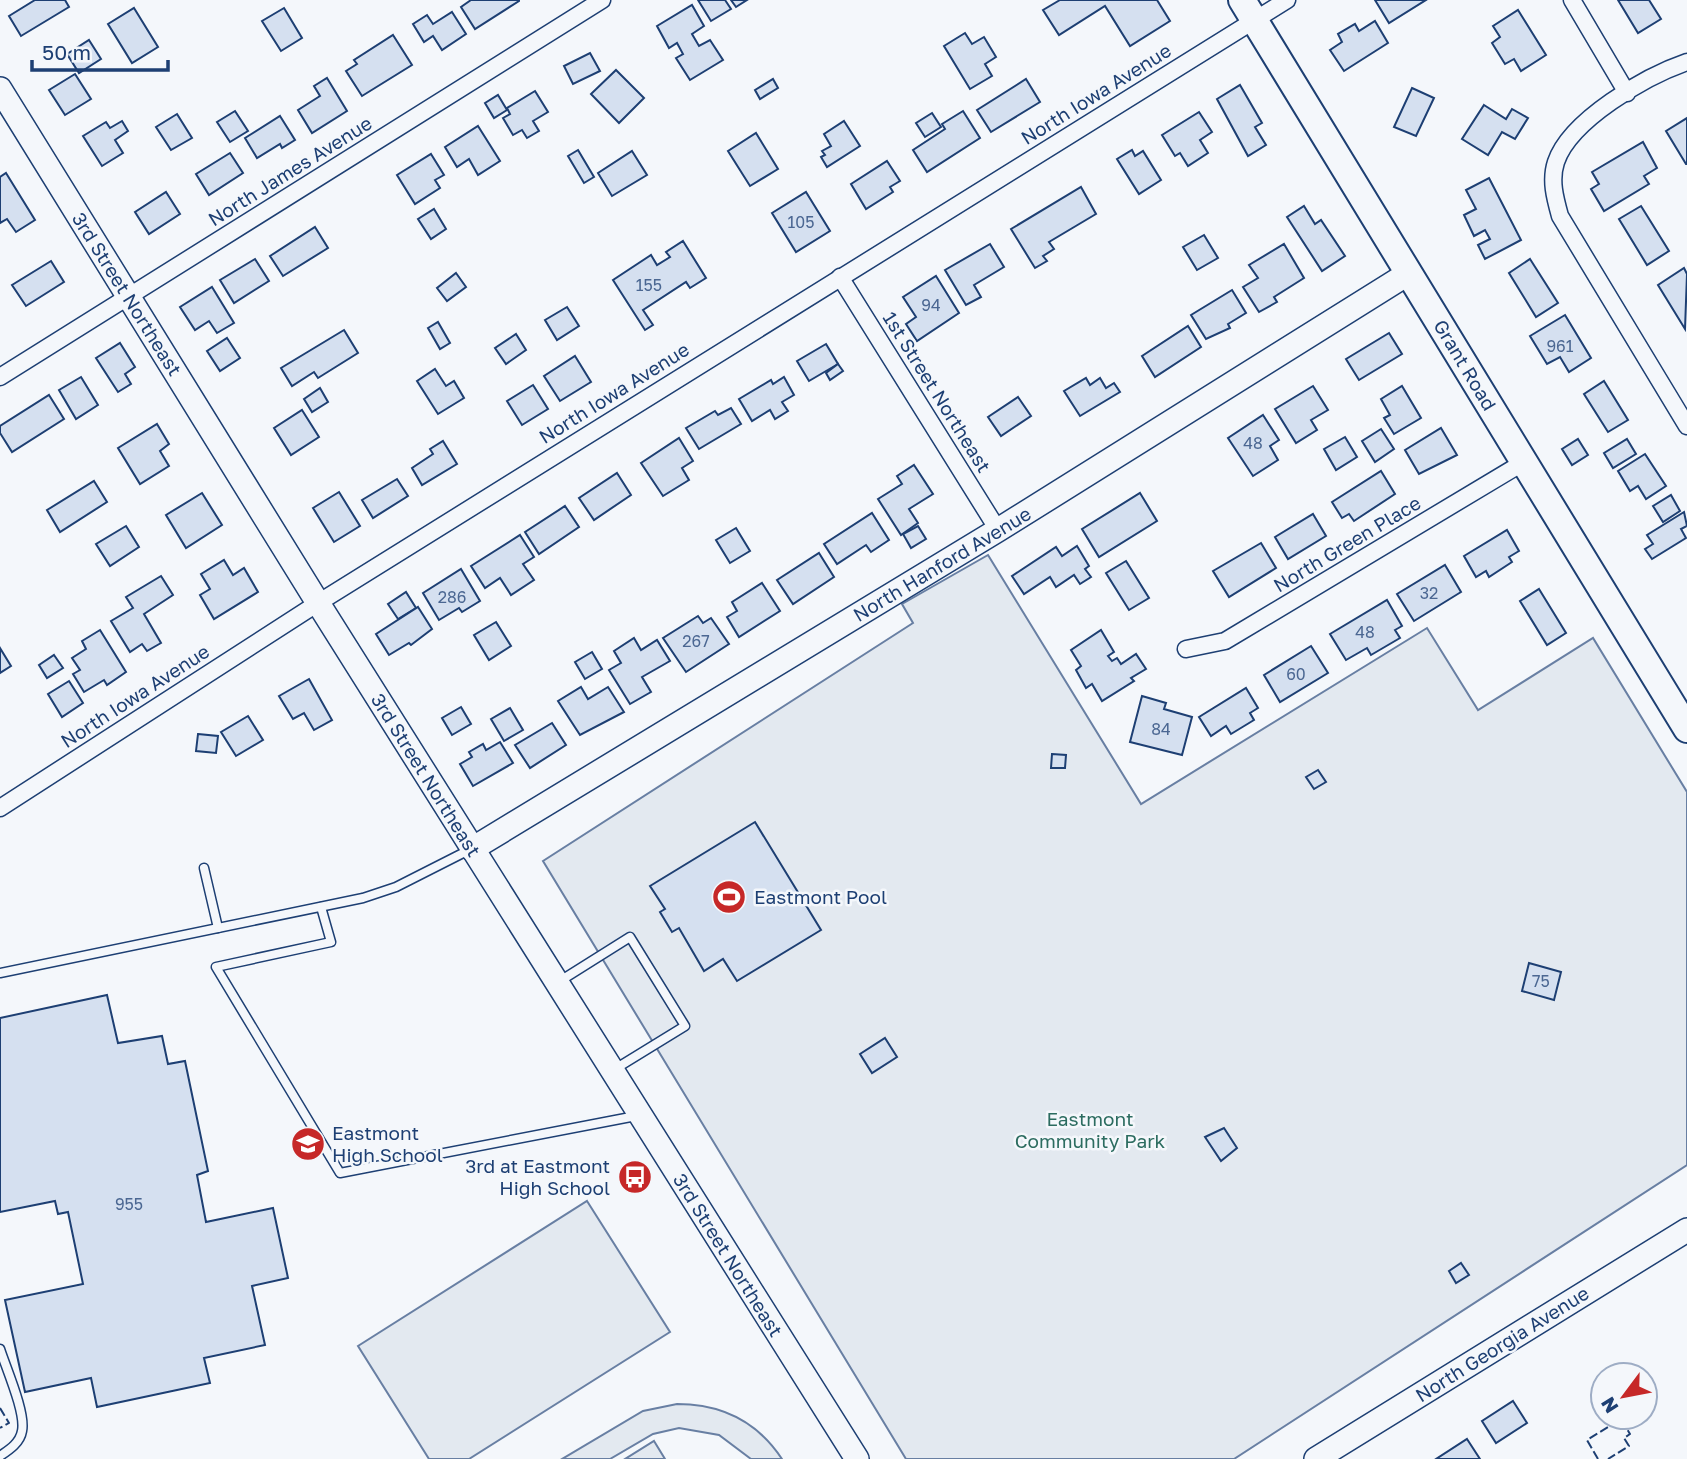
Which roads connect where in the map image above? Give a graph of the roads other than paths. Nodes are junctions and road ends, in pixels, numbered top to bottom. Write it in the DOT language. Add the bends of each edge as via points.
graph roads {
  1 [pos="602,0"];
  2 [pos="1287,0"];
  3 [pos="1572,0"];
  4 [pos="1248,10"];
  5 [pos="1687,62"];
  6 [pos="0,89"];
  7 [pos="1627,93"];
  8 [pos="1409,273"];
  9 [pos="840,277"];
  10 [pos="128,297"];
  11 [pos="0,377"];
  12 [pos="1687,426"];
  13 [pos="1524,462"];
  14 [pos="998,530"];
  15 [pos="318,603"];
  16 [pos="1186,649"];
  17 [pos="1687,729"];
  18 [pos="0,808"];
  19 [pos="472,849"];
  20 [pos="204,868"];
  21 [pos="321,906"];
  22 [pos="218,928"];
  23 [pos="0,973"];
  24 [pos="556,983"];
  25 [pos="612,1071"];
  26 [pos="640,1116"];
  27 [pos="1687,1230"];
  28 [pos="0,1349"];
  29 [pos="0,1456"];
  30 [pos="857,1459"];
  31 [pos="1316,1459"];
  1 -- 10 [label="street, North James Avenue"];
  2 -- 4 [label="street, North Iowa Avenue"];
  3 -- 7 [label="street"];
  4 -- 8 [label="main road, Grant Road"];
  4 -- 9 [label="street, North Iowa Avenue"];
  5 -- 7 [label="street"];
  6 -- 10 [label="street, 3rd Street Northeast"];
  7 -- 12 [label="street" via="1567,140 1556,164 1553,190 1560,216"];
  8 -- 13 [label="main road, Grant Road"];
  8 -- 14 [label="street, North Hanford Avenue"];
  9 -- 14 [label="street, 1st Street Northeast"];
  9 -- 15 [label="street, North Iowa Avenue"];
  10 -- 11 [label="street, North James Avenue"];
  10 -- 15 [label="street, 3rd Street Northeast"];
  13 -- 16 [label="street, North Green Place" via="1225,641"];
  13 -- 17 [label="main road, Grant Road"];
  14 -- 19 [label="street, North Hanford Avenue"];
  15 -- 18 [label="street, North Iowa Avenue"];
  15 -- 19 [label="street, 3rd Street Northeast"];
  19 -- 21 [label="lane" via="396,887"];
  19 -- 24 [label="street, 3rd Street Northeast"];
  20 -- 22 [label="lane"];
  21 -- 22 [label="lane"];
  21 -- 26 [label="lane" via="331,942 216,967 340,1172"];
  22 -- 23 [label="lane"];
  24 -- 25 [label="street, 3rd Street Northeast"];
  24 -- 25 [label="lane" via="630,937 637,948 685,1026"];
  25 -- 26 [label="street, 3rd Street Northeast"];
  26 -- 30 [label="street, 3rd Street Northeast"];
  27 -- 31 [label="street, North Georgia Avenue"];
  28 -- 29 [label="lane" via="22,1431 14,1447"];
}
